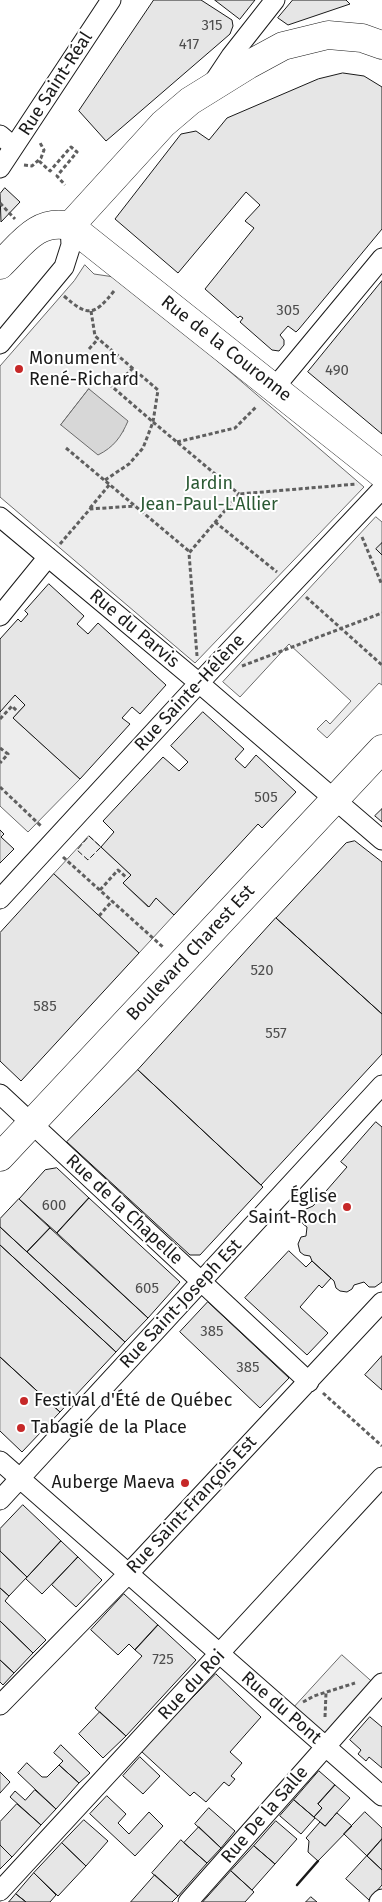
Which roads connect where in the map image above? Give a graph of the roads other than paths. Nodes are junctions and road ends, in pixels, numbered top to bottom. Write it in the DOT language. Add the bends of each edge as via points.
graph roads {
  1 [pos="111,0"];
  2 [pos="275,0"];
  3 [pos="382,45"];
  4 [pos="209,88"];
  5 [pos="7,141"];
  6 [pos="0,168"];
  7 [pos="70,226"];
  8 [pos="382,258"];
  9 [pos="0,266"];
  10 [pos="0,344"];
  11 [pos="275,387"];
  12 [pos="376,482"];
  13 [pos="0,517"];
  14 [pos="48,557"];
  15 [pos="0,616"];
  16 [pos="199,683"];
  17 [pos="382,749"];
  18 [pos="335,799"];
  19 [pos="382,840"];
  20 [pos="0,899"];
  21 [pos="382,1085"];
  22 [pos="0,1094"];
  23 [pos="30,1124"];
  24 [pos="0,1157"];
  25 [pos="201,1282"];
  26 [pos="382,1302"];
  27 [pos="309,1382"];
  28 [pos="0,1461"];
  29 [pos="382,1477"];
  30 [pos="20,1479"];
  31 [pos="0,1500"];
  32 [pos="128,1574"];
  33 [pos="220,1654"];
  34 [pos="380,1685"];
  35 [pos="0,1705"];
  36 [pos="324,1746"];
  37 [pos="382,1796"];
  38 [pos="0,1891"];
  39 [pos="382,1899"];
  40 [pos="188,1902"];
  41 [pos="379,1902"];
  1 -- 5 [label="street, Rue Saint-Réal"];
  2 -- 4 [label="street"];
  3 -- 4 [label="main road" via="362,38 328,35 284,46"];
  4 -- 7 [label="main road" via="163,124"];
  5 -- 6 [label="street, Rue Saint-Réal"];
  7 -- 9 [label="main road" via="58,223 43,225"];
  7 -- 10 [label="street" via="71,245 64,267"];
  7 -- 11 [label="main road, Rue de la Couronne"];
  8 -- 11 [label="street"];
  11 -- 12 [label="main road, Rue de la Couronne"];
  12 -- 16 [label="street, Rue Sainte-Hélène" via="354,518"];
  13 -- 14 [label="street, Rue du Parvis"];
  14 -- 15 [label="street"];
  14 -- 16 [label="street, Rue du Parvis"];
  16 -- 18 [label="street, Rue du Parvis"];
  16 -- 20 [label="street, Rue Sainte-Hélène"];
  17 -- 18 [label="main road, Boulevard Charest Est"];
  18 -- 19 [label="street, Rue du Parvis"];
  18 -- 23 [label="main road, Boulevard Charest Est"];
  21 -- 25 [label="street, Rue Saint-Joseph Est"];
  22 -- 23 [label="street, Rue de la Chapelle"];
  23 -- 24 [label="main road, Boulevard Charest Est"];
  23 -- 25 [label="street, Rue de la Chapelle"];
  25 -- 27 [label="street, Rue de la Chapelle"];
  25 -- 30 [label="street, Rue Saint-Joseph Est"];
  26 -- 27 [label="street, Rue Saint-François Est"];
  27 -- 32 [label="street, Rue Saint-François Est"];
  28 -- 30 [label="street, Rue du Pont"];
  29 -- 33 [label="street, Rue du Roi"];
  30 -- 31 [label="street, Rue Saint-Joseph Est"];
  30 -- 32 [label="street, Rue du Pont"];
  32 -- 33 [label="street, Rue du Pont"];
  32 -- 35 [label="street, Rue Saint-François Est"];
  33 -- 36 [label="street, Rue du Pont"];
  33 -- 38 [label="street, Rue du Roi"];
  34 -- 36 [label="street, Rue De la Salle"];
  36 -- 37 [label="street, Rue du Pont"];
  36 -- 40 [label="street, Rue De la Salle"];
  39 -- 41 [label="street"];
}
